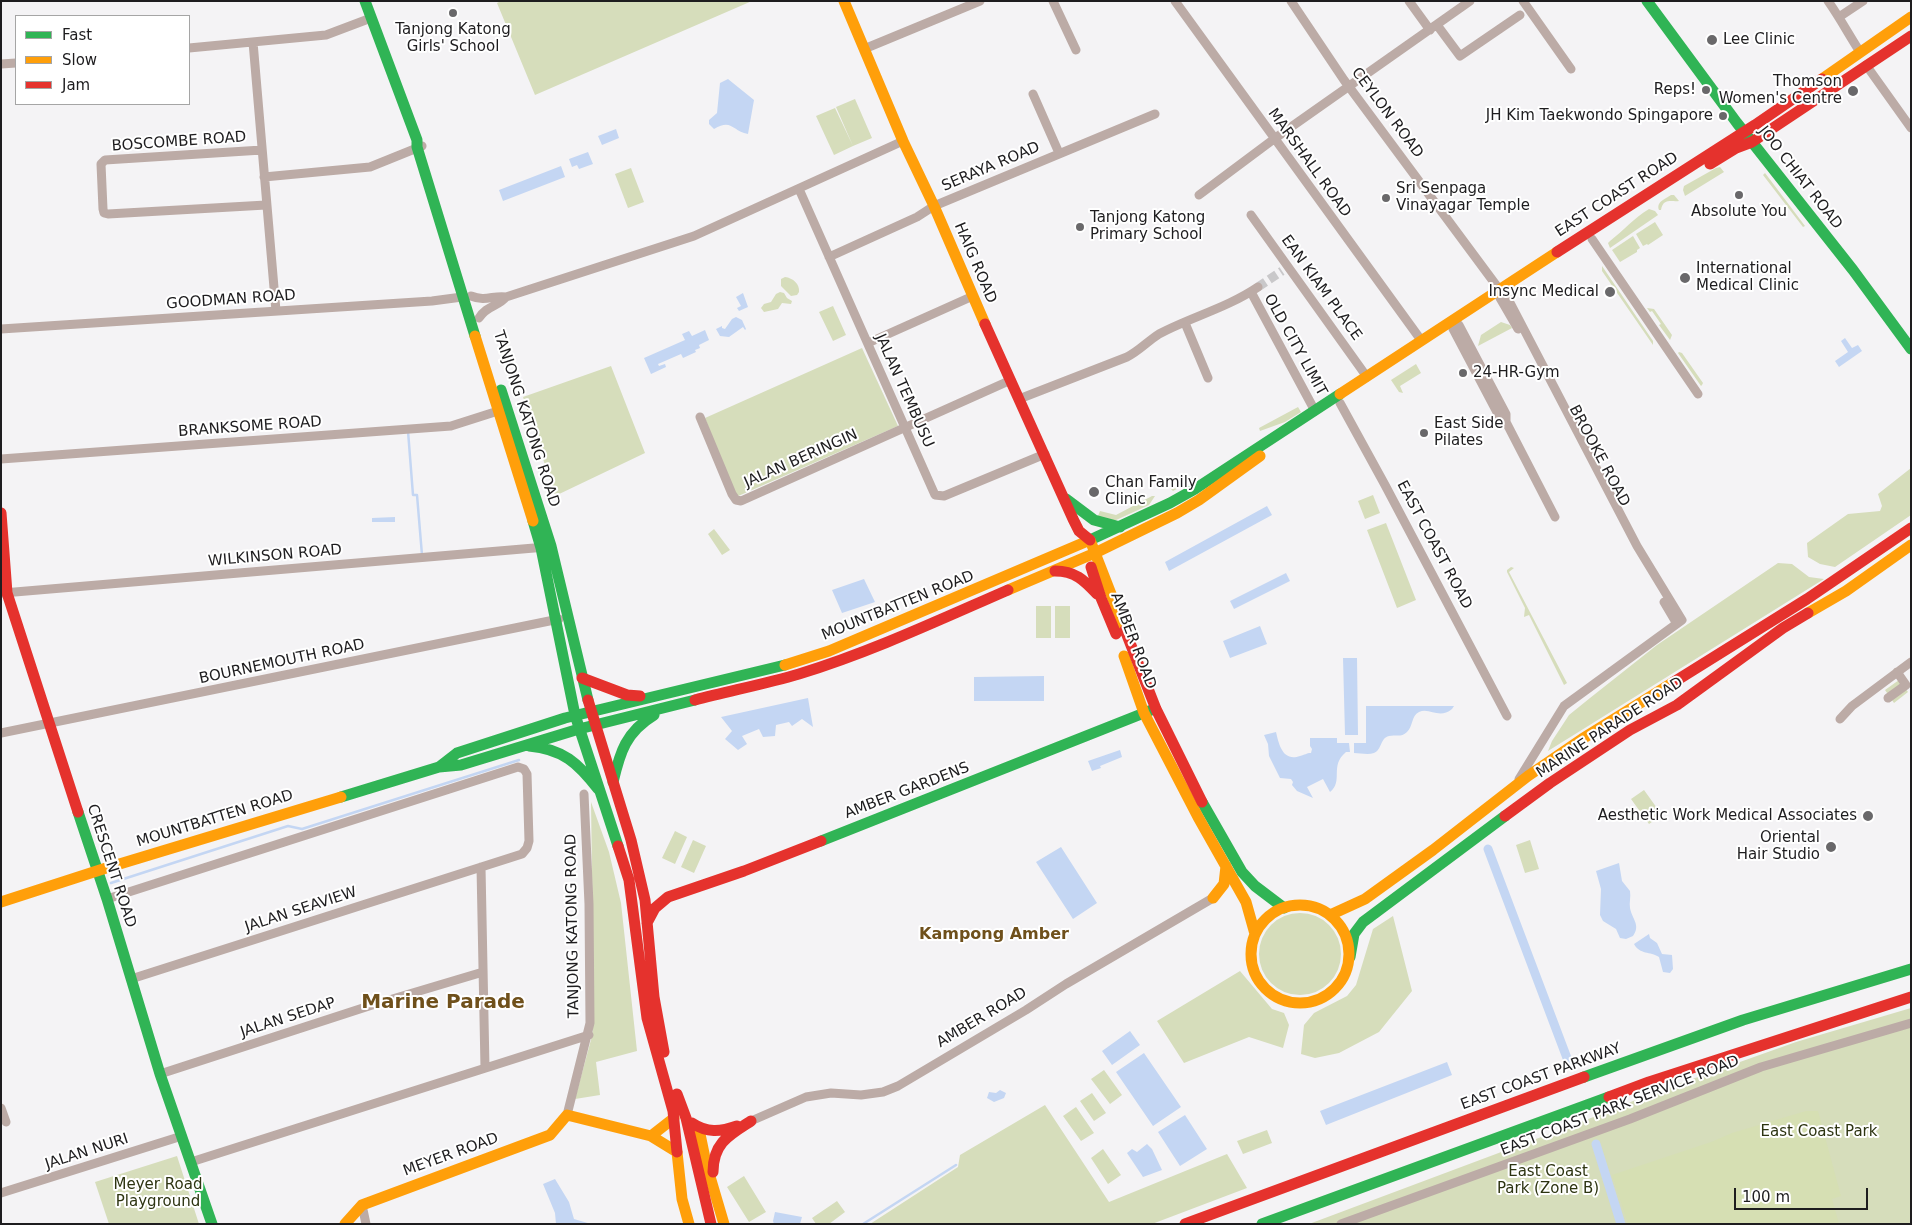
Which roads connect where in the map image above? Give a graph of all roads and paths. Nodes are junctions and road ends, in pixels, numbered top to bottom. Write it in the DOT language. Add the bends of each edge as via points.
graph roads {
  1 [pos="364,1"];
  2 [pos="844,1"];
  3 [pos="980,1"];
  4 [pos="1053,1"];
  5 [pos="1175,1"];
  6 [pos="1292,1"];
  7 [pos="1409,1"];
  8 [pos="1470,1"];
  9 [pos="1523,1"];
  10 [pos="1647,1"];
  11 [pos="1828,1"];
  12 [pos="1863,1"];
  13 [pos="1520,15"];
  14 [pos="371,18"];
  15 [pos="1911,18"];
  16 [pos="1841,20"];
  17 [pos="1433,28"];
  18 [pos="1911,36"];
  19 [pos="253,42"];
  20 [pos="190,48"];
  21 [pos="864,49"];
  22 [pos="1076,50"];
  23 [pos="1863,50"];
  24 [pos="15,63"];
  25 [pos="1,64"];
  26 [pos="1866,65"];
  27 [pos="1571,69"];
  28 [pos="1349,86"];
  29 [pos="1033,94"];
  30 [pos="1155,114"];
  31 [pos="1911,128"];
  32 [pos="1744,132"];
  33 [pos="1274,139"];
  34 [pos="903,141"];
  35 [pos="1752,142"];
  36 [pos="419,145"];
  37 [pos="262,150"];
  38 [pos="1059,153"];
  39 [pos="264,177"];
  40 [pos="799,189"];
  41 [pos="1199,195"];
  42 [pos="266,205"];
  43 [pos="934,206"];
  44 [pos="1252,215"];
  45 [pos="1592,240"];
  46 [pos="829,257"];
  47 [pos="1501,294"];
  48 [pos="467,296"];
  49 [pos="973,296"];
  50 [pos="506,297"];
  51 [pos="276,311"];
  52 [pos="479,318"];
  53 [pos="1185,323"];
  54 [pos="1456,327"];
  55 [pos="1,329"];
  56 [pos="1421,340"];
  57 [pos="868,343"];
  58 [pos="1911,349"];
  59 [pos="1368,377"];
  60 [pos="1208,378"];
  61 [pos="1011,380"];
  62 [pos="1698,394"];
  63 [pos="1339,399"];
  64 [pos="1019,400"];
  65 [pos="1315,410"];
  66 [pos="498,411"];
  67 [pos="700,417"];
  68 [pos="906,427"];
  69 [pos="1045,454"];
  70 [pos="1,459"];
  71 [pos="1063,497"];
  72 [pos="1,513"];
  73 [pos="1555,516"];
  74 [pos="1120,527"];
  75 [pos="1911,528"];
  76 [pos="1085,539"];
  77 [pos="1911,545"];
  78 [pos="546,547"];
  79 [pos="1091,554"];
  80 [pos="1051,571"];
  81 [pos="4,593"];
  82 [pos="1101,598"];
  83 [pos="569,617"];
  84 [pos="556,620"];
  85 [pos="1680,622"];
  86 [pos="1911,662"];
  87 [pos="1897,672"];
  88 [pos="582,678"];
  89 [pos="651,697"];
  90 [pos="1888,698"];
  91 [pos="663,708"];
  92 [pos="1156,709"];
  93 [pos="591,712"];
  94 [pos="1144,713"];
  95 [pos="575,715"];
  96 [pos="1507,716"];
  97 [pos="1840,719"];
  98 [pos="49,723"];
  99 [pos="594,725"];
  100 [pos="579,729"];
  101 [pos="1,733"];
  102 [pos="522,746"];
  103 [pos="439,767"];
  104 [pos="612,782"];
  105 [pos="1513,788"];
  106 [pos="598,789"];
  107 [pos="584,794"];
  108 [pos="1226,865"];
  109 [pos="481,867"];
  110 [pos="97,871"];
  111 [pos="642,886"];
  112 [pos="668,897"];
  113 [pos="1213,898"];
  114 [pos="1243,898"];
  115 [pos="107,899"];
  116 [pos="1,902"];
  117 [pos="1284,908"];
  118 [pos="1330,914"];
  119 [pos="646,924"];
  120 [pos="1255,934"];
  121 [pos="1350,957"];
  122 [pos="1911,969"];
  123 [pos="483,972"];
  124 [pos="131,979"];
  125 [pos="1911,997"];
  126 [pos="1911,1001"];
  127 [pos="1886,1004"];
  128 [pos="1911,1023"];
  129 [pos="589,1035"];
  130 [pos="485,1068"];
  131 [pos="160,1074"];
  132 [pos="1,1108"];
  133 [pos="567,1115"];
  134 [pos="680,1118"];
  135 [pos="6,1122"];
  136 [pos="752,1122"];
  137 [pos="700,1129"];
  138 [pos="182,1136"];
  139 [pos="652,1136"];
  140 [pos="677,1152"];
  141 [pos="191,1162"];
  142 [pos="714,1189"];
  143 [pos="1,1194"];
  144 [pos="362,1206"];
  145 [pos="212,1224"];
  146 [pos="345,1224"];
  147 [pos="366,1224"];
  148 [pos="689,1224"];
  149 [pos="711,1224"];
  150 [pos="724,1224"];
  151 [pos="1185,1224"];
  152 [pos="1262,1224"];
  153 [pos="1341,1224"];
  1 -- 14 [label="main road, TANJONG KATONG ROAD"];
  2 -- 21 [label="main road, HAIG ROAD"];
  3 -- 21 [label="street"];
  4 -- 22 [label="street"];
  5 -- 33 [label="street, MARSHALL ROAD"];
  6 -- 28 [label="street, CEYLON ROAD"];
  7 -- 17 [label="street"];
  8 -- 17 [label="street"];
  9 -- 27 [label="street"];
  10 -- 32 [label="main road, JOO CHIAT ROAD"];
  11 -- 16 [label="street"];
  12 -- 16 [label="street"];
  13 -- 17 [label="street" via="1460,56"];
  14 -- 19 [label="street" via="326,35"];
  14 -- 36 [label="main road, TANJONG KATONG ROAD"];
  15 -- 23 [label="main road, EAST COAST ROAD"];
  16 -- 23 [label="street"];
  17 -- 28 [label="street"];
  18 -- 26 [label="main road, EAST COAST ROAD"];
  19 -- 20 [label="street"];
  19 -- 37 [label="street, BOSCOMBE ROAD"];
  21 -- 34 [label="main road, HAIG ROAD"];
  23 -- 32 [label="main road, EAST COAST ROAD"];
  24 -- 25 [label="street"];
  26 -- 31 [label="street"];
  26 -- 35 [label="main road, EAST COAST ROAD"];
  28 -- 33 [label="street"];
  28 -- 47 [label="street, CEYLON ROAD"];
  29 -- 38 [label="street, SERAYA ROAD"];
  30 -- 38 [label="street, SERAYA ROAD"];
  32 -- 35 [label="main road, JOO CHIAT ROAD"];
  32 -- 47 [label="main road, EAST COAST ROAD"];
  33 -- 41 [label="street"];
  33 -- 56 [label="street, MARSHALL ROAD"];
  34 -- 40 [label="street"];
  34 -- 43 [label="main road, HAIG ROAD"];
  35 -- 45 [label="main road, EAST COAST ROAD" via="1719,158"];
  35 -- 58 [label="main road, JOO CHIAT ROAD"];
  36 -- 39 [label="street" via="370,166"];
  36 -- 48 [label="main road, TANJONG KATONG ROAD"];
  37 -- 39 [label="street, BOSCOMBE ROAD"];
  37 -- 42 [label="street, BOSCOMBE ROAD" via="105,160 101,164 103,209 108,214"];
  38 -- 43 [label="street, SERAYA ROAD"];
  39 -- 42 [label="street, BOSCOMBE ROAD"];
  40 -- 46 [label="street, JALAN TEMBUSU"];
  40 -- 50 [label="street" via="694,236"];
  42 -- 51 [label="street, BOSCOMBE ROAD"];
  43 -- 46 [label="street"];
  43 -- 49 [label="main road, HAIG ROAD"];
  44 -- 59 [label="street, EAN KIAM PLACE" via="1285,269"];
  45 -- 47 [label="main road, EAST COAST ROAD"];
  45 -- 62 [label="street, EAST COAST ROAD"];
  46 -- 57 [label="street, JALAN TEMBUSU"];
  47 -- 54 [label="main road, EAST COAST ROAD"];
  47 -- 56 [label="main road, EAST COAST ROAD"];
  47 -- 85 [label="street, BROOKE ROAD"];
  48 -- 50 [label="street, GOODMAN ROAD" via="484,300"];
  48 -- 51 [label="street, GOODMAN ROAD"];
  48 -- 52 [label="main road, TANJONG KATONG ROAD"];
  48 -- 66 [label="main road, TANJONG KATONG ROAD"];
  49 -- 57 [label="street"];
  49 -- 61 [label="main road, HAIG ROAD"];
  50 -- 52 [label="street" via="487,308"];
  51 -- 55 [label="street, GOODMAN ROAD"];
  52 -- 78 [label="main road, TANJONG KATONG ROAD"];
  53 -- 60 [label="street"];
  53 -- 64 [label="street" via="1159,334 1127,357"];
  53 -- 65 [label="street, OLD CITY LIMIT" via="1254,290"];
  54 -- 63 [label="main road, EAST COAST ROAD"];
  54 -- 73 [label="street" via="1500,418 1506,422"];
  56 -- 59 [label="main road, EAST COAST ROAD"];
  57 -- 68 [label="street, JALAN TEMBUSU"];
  59 -- 63 [label="main road, EAST COAST ROAD"];
  61 -- 64 [label="main road, HAIG ROAD"];
  61 -- 68 [label="street"];
  63 -- 65 [label="main road, MOUNTBATTEN ROAD"];
  63 -- 79 [label="main road, MOUNTBATTEN ROAD" via="1199,500"];
  63 -- 96 [label="street, EAST COAST ROAD"];
  64 -- 69 [label="main road, HAIG ROAD"];
  65 -- 74 [label="main road, MOUNTBATTEN ROAD" via="1194,489"];
  66 -- 70 [label="street, BRANKSOME ROAD" via="451,426"];
  66 -- 78 [label="main road, TANJONG KATONG ROAD"];
  67 -- 68 [label="street, JALAN BERINGIN" via="732,494 741,501"];
  68 -- 69 [label="street, JALAN TEMBUSU" via="933,493 938,496"];
  69 -- 71 [label="main road, HAIG ROAD"];
  71 -- 74 [label="main road" via="1094,520"];
  71 -- 76 [label="main road, HAIG ROAD"];
  72 -- 81 [label="main road, CRESCENT ROAD"];
  74 -- 76 [label="main road, MOUNTBATTEN ROAD"];
  75 -- 105 [label="main road, MARINE PARADE ROAD" via="1807,599 1605,723"];
  76 -- 79 [label="main road, AMBER ROAD"];
  76 -- 89 [label="main road, MOUNTBATTEN ROAD" via="957,598 829,651 794,663"];
  77 -- 121 [label="main road, MARINE PARADE ROAD" via="1846,591 1783,628 1676,705 1630,730 1550,783 1363,922 1354,934"];
  78 -- 81 [label="street, WILKINSON ROAD"];
  78 -- 83 [label="main road, TANJONG KATONG ROAD"];
  78 -- 84 [label="main road, TANJONG KATONG ROAD"];
  79 -- 80 [label="main road, MOUNTBATTEN ROAD"];
  79 -- 82 [label="main road, AMBER ROAD"];
  79 -- 92 [label="main road, AMBER ROAD"];
  80 -- 82 [label="main road" via="1076,573"];
  80 -- 91 [label="main road, MOUNTBATTEN ROAD" via="894,640 840,660 798,674"];
  81 -- 98 [label="main road, CRESCENT ROAD"];
  82 -- 94 [label="main road, AMBER ROAD"];
  83 -- 84 [label="street, BOURNEMOUTH ROAD"];
  83 -- 88 [label="main road, TANJONG KATONG ROAD"];
  84 -- 95 [label="main road, TANJONG KATONG ROAD"];
  84 -- 98 [label="street, BOURNEMOUTH ROAD"];
  85 -- 105 [label="street, MARINE PARADE ROAD" via="1564,706"];
  86 -- 87 [label="street"];
  87 -- 90 [label="street" via="1906,685"];
  87 -- 97 [label="street"];
  88 -- 89 [label="main road" via="627,696"];
  88 -- 93 [label="main road, TANJONG KATONG ROAD"];
  89 -- 93 [label="main road, MOUNTBATTEN ROAD"];
  91 -- 99 [label="main road, MOUNTBATTEN ROAD"];
  91 -- 104 [label="main road" via="633,729"];
  92 -- 94 [label="main road, AMBER GARDENS"];
  92 -- 117 [label="main road, AMBER ROAD" via="1193,785 1242,872"];
  93 -- 95 [label="main road, MOUNTBATTEN ROAD"];
  93 -- 99 [label="main road, TANJONG KATONG ROAD"];
  94 -- 108 [label="main road, AMBER ROAD"];
  94 -- 112 [label="main road, AMBER GARDENS" via="744,871"];
  95 -- 100 [label="main road, TANJONG KATONG ROAD"];
  95 -- 103 [label="main road, MOUNTBATTEN ROAD" via="457,753"];
  98 -- 101 [label="street, BOURNEMOUTH ROAD"];
  98 -- 110 [label="main road, CRESCENT ROAD"];
  99 -- 100 [label="main road, MOUNTBATTEN ROAD"];
  99 -- 104 [label="main road, TANJONG KATONG ROAD"];
  100 -- 102 [label="main road, MOUNTBATTEN ROAD"];
  100 -- 106 [label="main road, TANJONG KATONG ROAD"];
  102 -- 103 [label="main road, MOUNTBATTEN ROAD" via="462,764"];
  102 -- 106 [label="main road" via="553,749 565,755 580,765"];
  103 -- 110 [label="main road, MOUNTBATTEN ROAD"];
  104 -- 111 [label="main road, TANJONG KATONG ROAD"];
  105 -- 118 [label="main road, MARINE PARADE ROAD" via="1365,899"];
  106 -- 134 [label="main road, TANJONG KATONG ROAD" via="629,880 648,1018"];
  107 -- 129 [label="street, TANJONG KATONG ROAD" via="589,904"];
  108 -- 113 [label="main road" via="1226,879"];
  108 -- 114 [label="main road, AMBER ROAD"];
  109 -- 115 [label="street, JALAN SEAVIEW" via="522,854 527,848 527,774 524,769 518,767"];
  109 -- 123 [label="street"];
  109 -- 124 [label="street, JALAN SEAVIEW"];
  110 -- 115 [label="main road, CRESCENT ROAD"];
  110 -- 116 [label="main road, MOUNTBATTEN ROAD"];
  111 -- 112 [label="main road" via="656,895"];
  111 -- 119 [label="main road, TANJONG KATONG ROAD"];
  112 -- 119 [label="main road" via="658,904"];
  113 -- 114 [label="main road"];
  113 -- 136 [label="street, AMBER ROAD" via="898,1086 861,1095 831,1093 812,1096"];
  114 -- 120 [label="main road, AMBER ROAD"];
  115 -- 124 [label="main road, CRESCENT ROAD"];
  117 -- 118 [label="main road" via="1299,905 1315,907"];
  117 -- 120 [label="main road" via="1272,914"];
  118 -- 121 [label="main road" via="1348,941"];
  119 -- 134 [label="main road, TANJONG KATONG ROAD" via="654,997"];
  120 -- 121 [label="main road, AMBER ROAD" via="1251,958 1254,972 1273,995 1286,1001 1316,1001 1329,994 1347,971"];
  122 -- 151 [label="main road, EAST COAST PARKWAY" via="1806,1000 1671,1046"];
  123 -- 130 [label="street"];
  123 -- 131 [label="street, JALAN SEDAP"];
  124 -- 131 [label="main road, CRESCENT ROAD"];
  125 -- 127 [label="main road"];
  126 -- 127 [label="main road"];
  127 -- 152 [label="main road" via="1649,1082"];
  128 -- 153 [label="street, EAST COAST PARK SERVICE ROAD" via="1762,1067 1630,1119"];
  129 -- 130 [label="street"];
  129 -- 133 [label="street, TANJONG KATONG ROAD"];
  130 -- 141 [label="street"];
  131 -- 138 [label="main road, CRESCENT ROAD"];
  132 -- 135 [label="street"];
  133 -- 139 [label="main road"];
  133 -- 144 [label="main road, MEYER ROAD" via="550,1135 376,1198"];
  134 -- 137 [label="main road"];
  134 -- 139 [label="main road"];
  134 -- 140 [label="main road"];
  134 -- 149 [label="main road"];
  136 -- 137 [label="main road" via="718,1132"];
  136 -- 142 [label="main road" via="720,1143 714,1152"];
  137 -- 142 [label="main road"];
  138 -- 141 [label="main road, CRESCENT ROAD"];
  138 -- 143 [label="street, JALAN NURI"];
  139 -- 140 [label="main road"];
  140 -- 148 [label="main road" via="682,1199"];
  141 -- 145 [label="main road, CRESCENT ROAD"];
  142 -- 150 [label="main road"];
  144 -- 146 [label="main road, MEYER ROAD"];
  144 -- 147 [label="street"];
}
